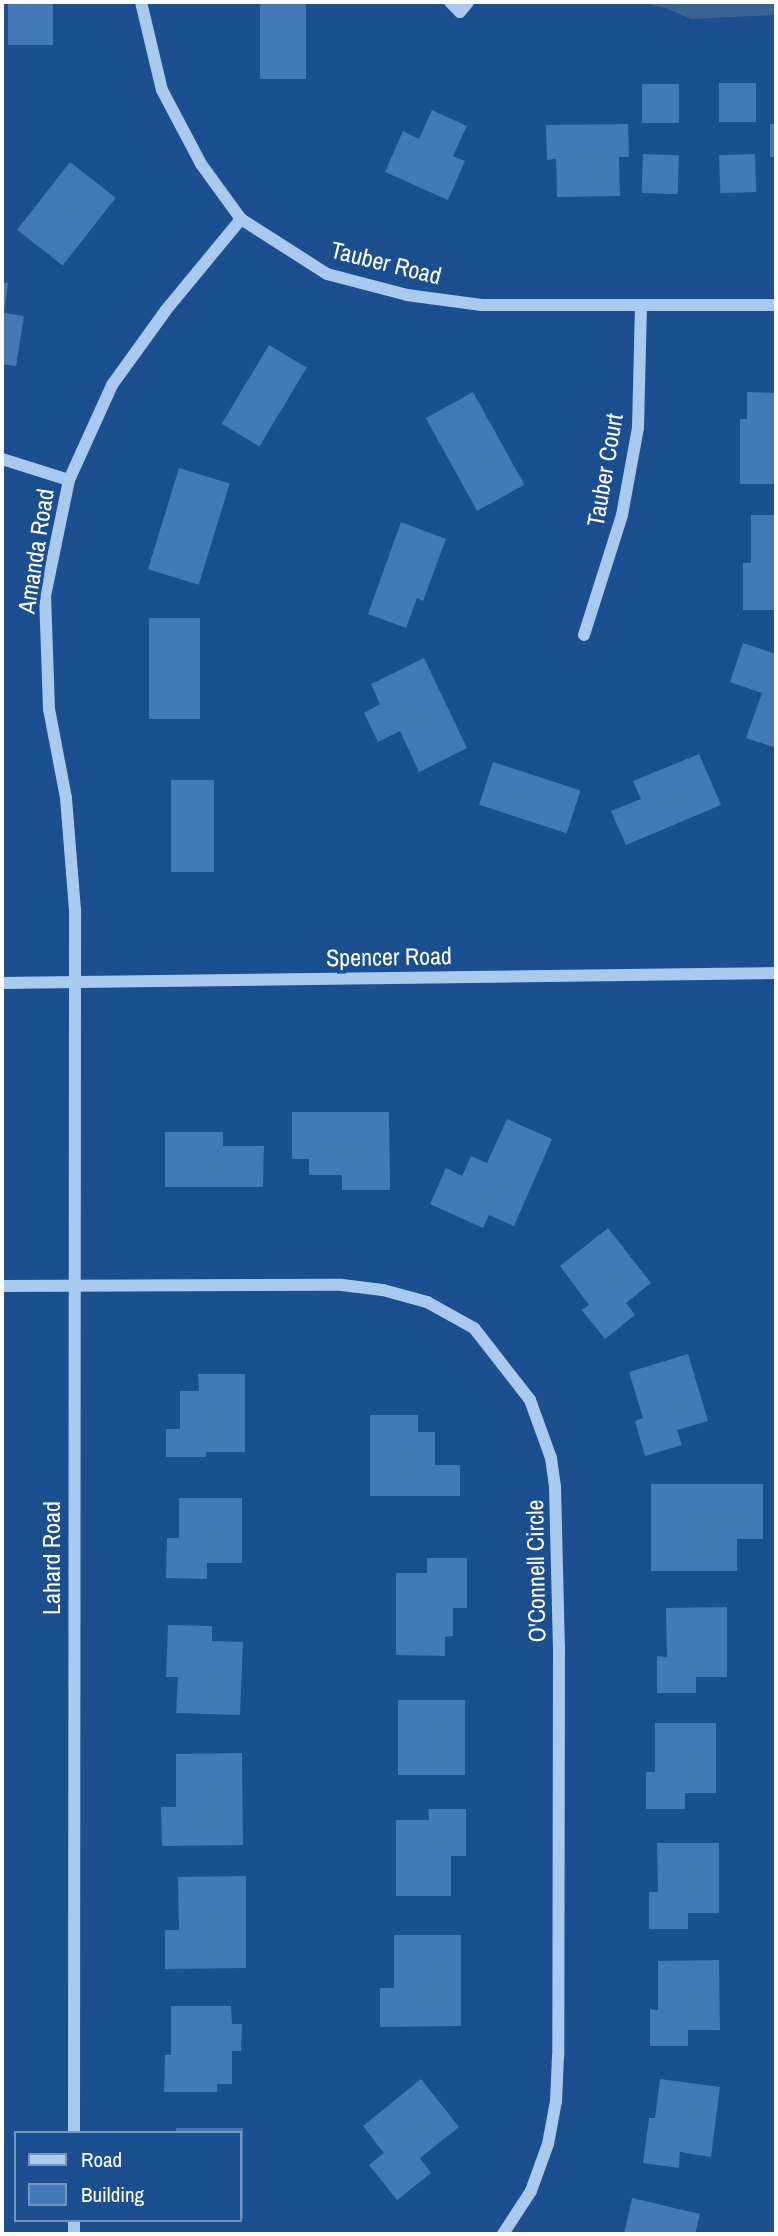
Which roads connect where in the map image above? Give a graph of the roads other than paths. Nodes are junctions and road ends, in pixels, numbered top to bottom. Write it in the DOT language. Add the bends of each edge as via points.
graph roads {
  1 [pos="141,2"];
  2 [pos="450,2"];
  3 [pos="468,2"];
  4 [pos="241,219"];
  5 [pos="776,305"];
  6 [pos="641,307"];
  7 [pos="2,459"];
  8 [pos="69,480"];
  9 [pos="584,635"];
  10 [pos="776,973"];
  11 [pos="2,983"];
  12 [pos="74,983"];
  13 [pos="73,1285"];
  14 [pos="2,1286"];
  15 [pos="74,2131"];
  16 [pos="503,2234"];
  1 -- 4 [label="street, Tauber Road" via="162,90 201,164"];
  2 -- 3 [label="street" via="460,12"];
  4 -- 6 [label="street, Tauber Road" via="327,274 407,295 481,304"];
  4 -- 8 [label="street, Amanda Road" via="112,385"];
  5 -- 6 [label="street, Tauber Road"];
  6 -- 9 [label="street, Tauber Court" via="638,428 622,515"];
  7 -- 8 [label="street"];
  8 -- 12 [label="street, Amanda Road" via="45,596 45,653 72,854"];
  10 -- 12 [label="street, Spencer Road"];
  11 -- 12 [label="street, Spencer Road"];
  12 -- 13 [label="street, Lahard Road"];
  13 -- 14 [label="street, O'Connell Circle"];
  13 -- 15 [label="street, Lahard Road"];
  13 -- 16 [label="street, O'Connell Circle" via="342,1285 383,1290 427,1302 474,1328 530,1399 551,1458 555,1487 558,2056 548,2144 531,2191"];
}
